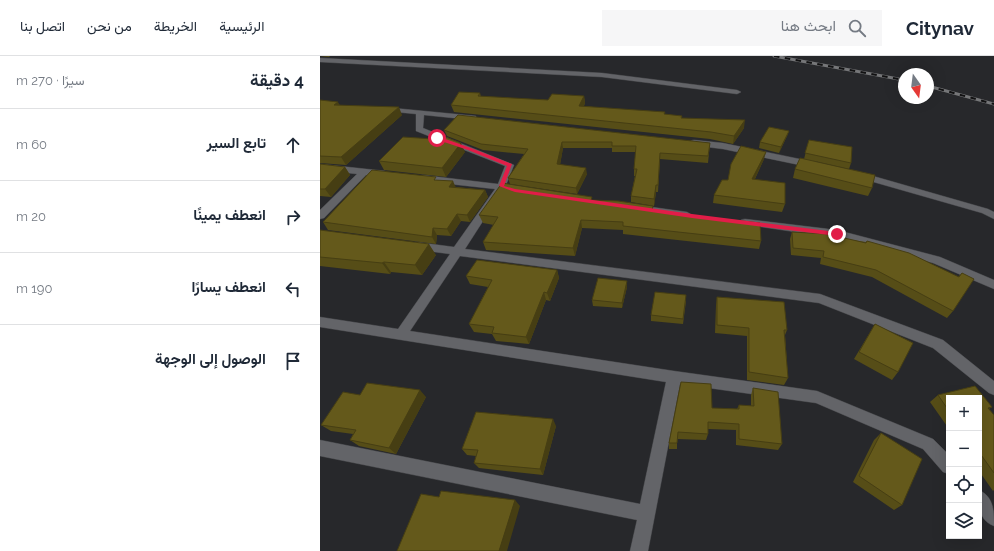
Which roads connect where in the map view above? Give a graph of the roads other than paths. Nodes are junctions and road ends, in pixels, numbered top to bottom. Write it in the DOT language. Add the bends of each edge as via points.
graph roads {
  1 [pos="342,56"];
  2 [pos="320,60"];
  3 [pos="335,61"];
  4 [pos="737,92"];
  5 [pos="374,108"];
  6 [pos="420,112"];
  7 [pos="479,118"];
  8 [pos="685,142"];
  9 [pos="320,167"];
  10 [pos="827,168"];
  11 [pos="364,172"];
  12 [pos="849,173"];
  13 [pos="395,175"];
  14 [pos="410,177"];
  15 [pos="501,186"];
  16 [pos="515,190"];
  17 [pos="630,207"];
  18 [pos="320,216"];
  19 [pos="994,216"];
  20 [pos="700,217"];
  21 [pos="731,220"];
  22 [pos="404,245"];
  23 [pos="457,251"];
  24 [pos="994,285"];
  25 [pos="320,322"];
  26 [pos="401,334"];
  27 [pos="674,378"];
  28 [pos="994,389"];
  29 [pos="320,448"];
  30 [pos="946,463"];
  31 [pos="982,501"];
  32 [pos="646,514"];
  33 [pos="994,518"];
  34 [pos="639,551"];
  1 -- 3 [label="street"];
  2 -- 3 [label="street"];
  3 -- 4 [label="street" via="602,75"];
  5 -- 6 [label="street"];
  6 -- 7 [label="street"];
  6 -- 15 [label="street" via="418,129 510,166"];
  8 -- 10 [label="street" via="731,148"];
  9 -- 11 [label="street"];
  11 -- 13 [label="street"];
  11 -- 18 [label="street"];
  12 -- 19 [label="street"];
  14 -- 15 [label="street"];
  15 -- 16 [label="street"];
  15 -- 23 [label="street"];
  17 -- 20 [label="street"];
  21 -- 24 [label="street" via="837,234 936,260"];
  22 -- 23 [label="street"];
  23 -- 26 [label="street"];
  23 -- 28 [label="street" via="820,299 938,344"];
  25 -- 26 [label="street"];
  26 -- 27 [label="street"];
  27 -- 30 [label="street" via="817,397 928,444"];
  27 -- 32 [label="street"];
  29 -- 32 [label="street"];
  31 -- 33 [label="street"];
  32 -- 34 [label="street"];
}
